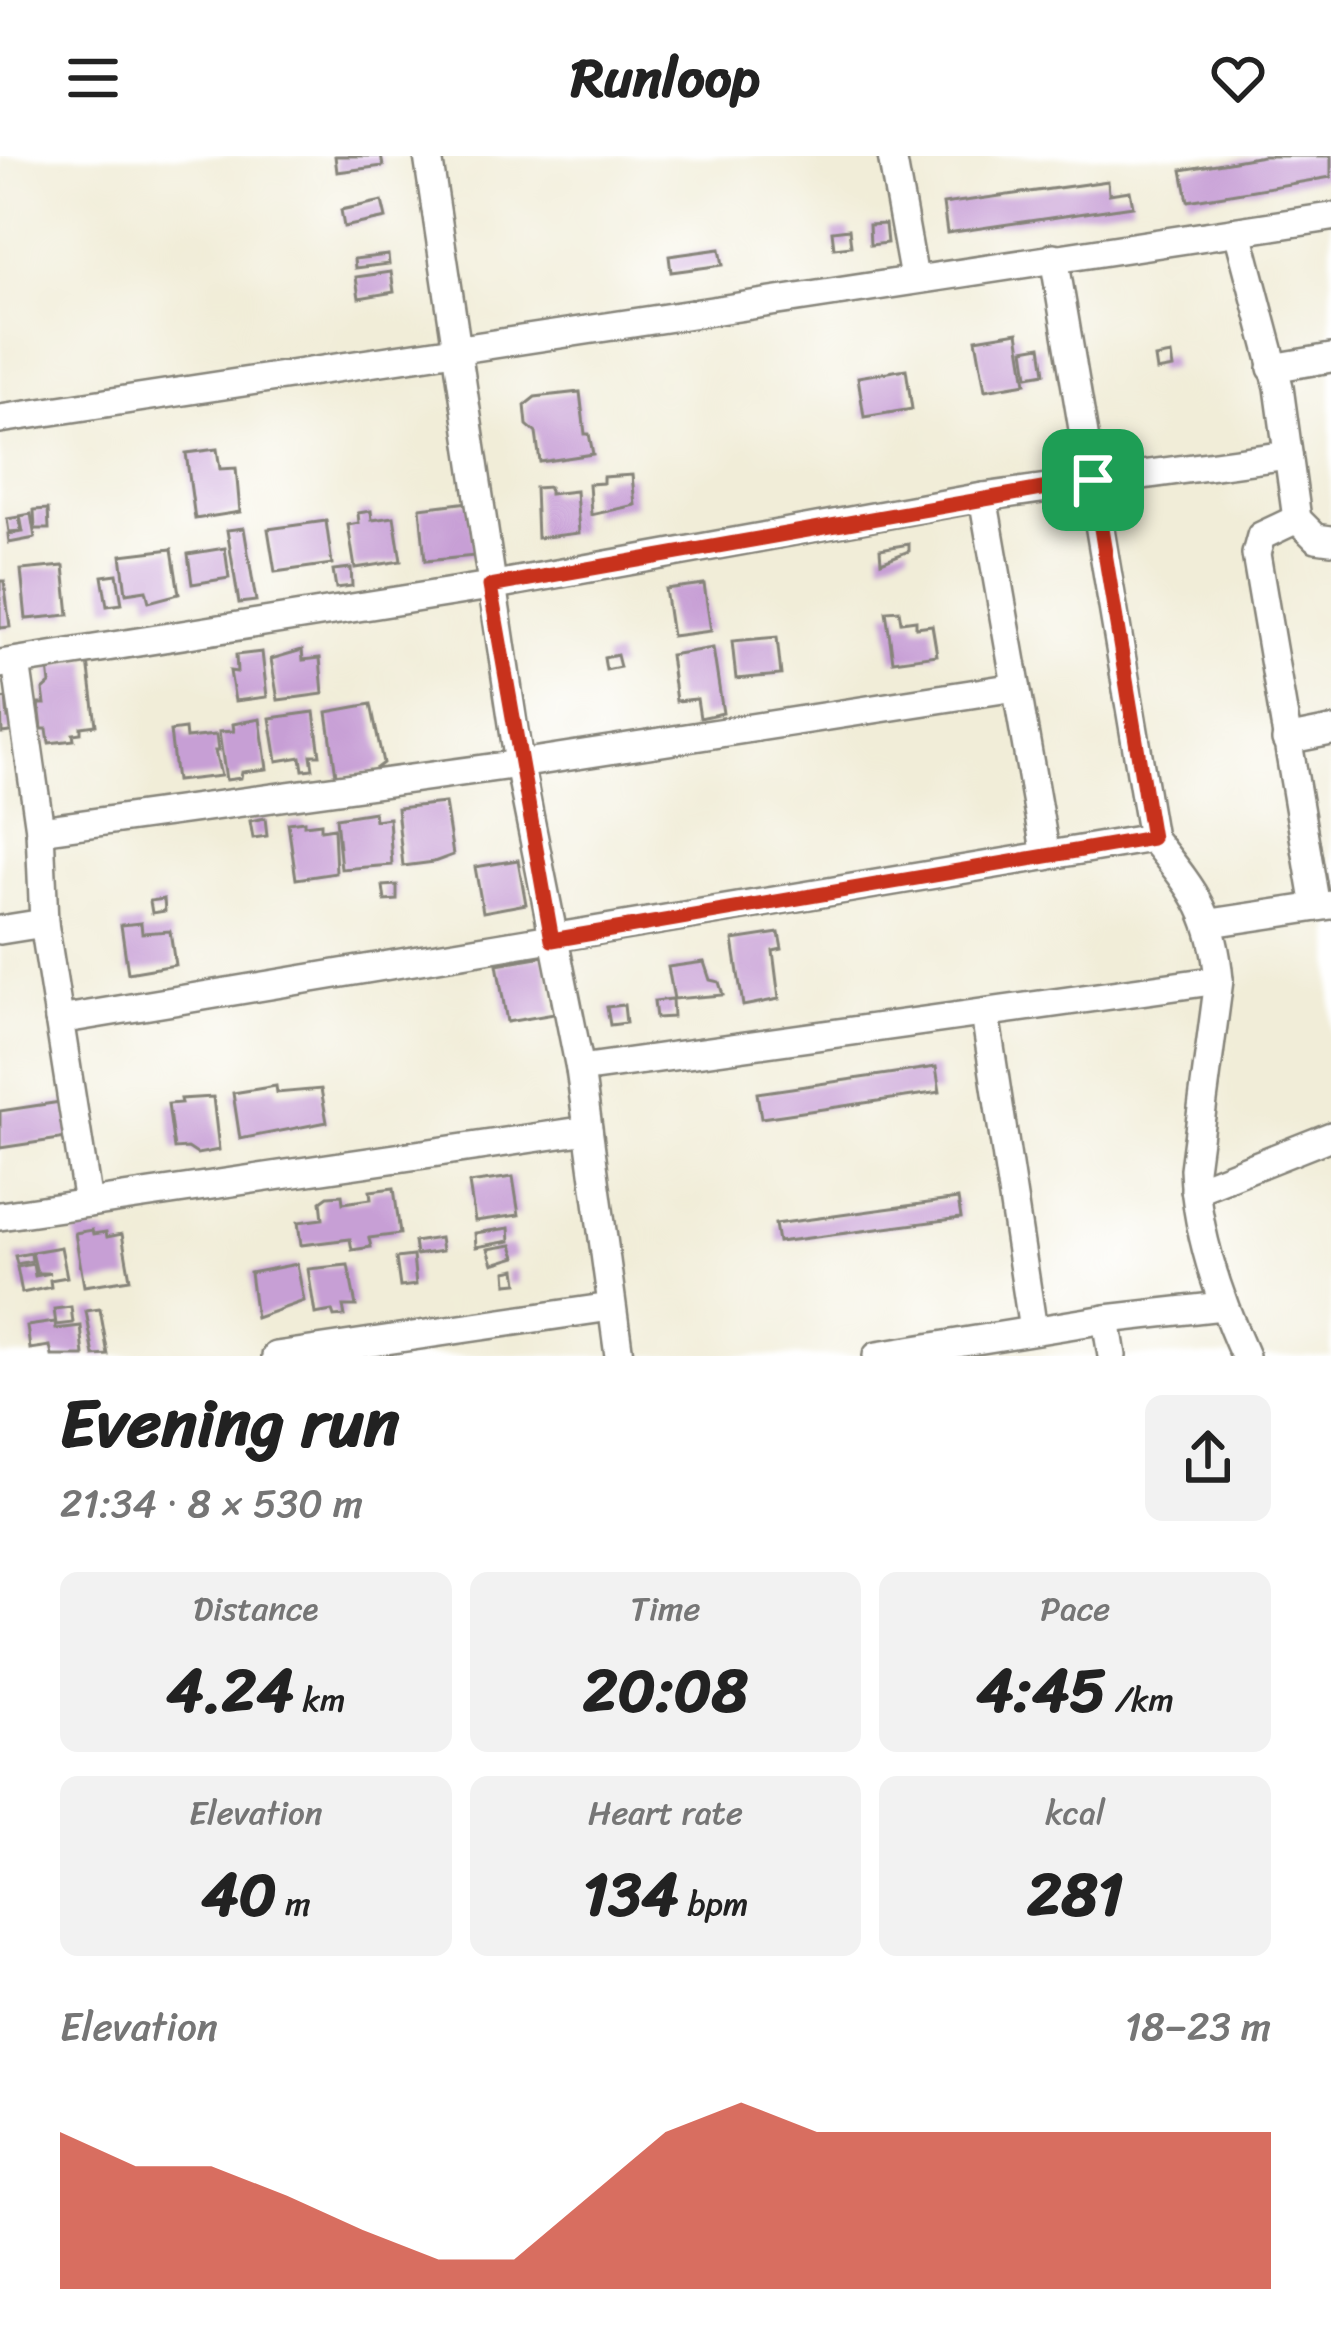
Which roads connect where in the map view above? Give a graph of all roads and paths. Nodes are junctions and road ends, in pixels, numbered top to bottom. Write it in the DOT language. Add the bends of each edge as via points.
graph roads {
  1 [pos="428,156"];
  2 [pos="892,156"];
  3 [pos="1331,217"];
  4 [pos="1238,232"];
  5 [pos="1054,257"];
  6 [pos="914,278"];
  7 [pos="459,348"];
  8 [pos="1331,358"];
  9 [pos="1272,368"];
  10 [pos="0,419"];
  11 [pos="1288,455"];
  12 [pos="1093,480"];
  13 [pos="983,497"];
  14 [pos="1297,519"];
  15 [pos="1331,540"];
  16 [pos="490,586"];
  17 [pos="8,663"];
  18 [pos="1016,687"];
  19 [pos="1331,731"];
  20 [pos="1286,740"];
  21 [pos="519,764"];
  22 [pos="40,830"];
  23 [pos="1152,838"];
  24 [pos="1046,856"];
  25 [pos="1324,906"];
  26 [pos="44,923"];
  27 [pos="1211,923"];
  28 [pos="0,930"];
  29 [pos="552,940"];
  30 [pos="1220,980"];
  31 [pos="986,1014"];
  32 [pos="58,1020"];
  33 [pos="580,1069"];
  34 [pos="588,1130"];
  35 [pos="1331,1136"];
  36 [pos="1195,1190"];
  37 [pos="88,1203"];
  38 [pos="0,1216"];
  39 [pos="1222,1306"];
  40 [pos="611,1307"];
  41 [pos="1106,1319"];
  42 [pos="1033,1330"];
  43 [pos="276,1356"];
  44 [pos="619,1356"];
  45 [pos="877,1356"];
  46 [pos="1112,1356"];
  47 [pos="1245,1356"];
  1 -- 7 [label="street"];
  2 -- 6 [label="street"];
  3 -- 4 [label="street"];
  4 -- 5 [label="street"];
  4 -- 9 [label="street"];
  5 -- 6 [label="street"];
  5 -- 12 [label="street"];
  6 -- 7 [label="street"];
  7 -- 10 [label="street"];
  7 -- 16 [label="street"];
  8 -- 9 [label="street"];
  9 -- 11 [label="street"];
  11 -- 12 [label="street"];
  11 -- 14 [label="street"];
  12 -- 13 [label="street"];
  12 -- 23 [label="street"];
  13 -- 16 [label="street"];
  13 -- 18 [label="street"];
  14 -- 15 [label="street" via="1316,538"];
  14 -- 20 [label="street" via="1262,536 1256,554"];
  16 -- 17 [label="street"];
  16 -- 21 [label="street"];
  17 -- 22 [label="street"];
  18 -- 21 [label="street"];
  18 -- 24 [label="street"];
  19 -- 20 [label="street"];
  20 -- 25 [label="street"];
  21 -- 22 [label="street"];
  21 -- 29 [label="street"];
  22 -- 26 [label="street"];
  23 -- 24 [label="street"];
  23 -- 27 [label="street"];
  24 -- 29 [label="street"];
  25 -- 27 [label="street"];
  26 -- 28 [label="street"];
  26 -- 32 [label="street"];
  27 -- 30 [label="street"];
  29 -- 32 [label="street"];
  29 -- 33 [label="street"];
  30 -- 31 [label="street"];
  30 -- 36 [label="street"];
  31 -- 33 [label="street"];
  31 -- 42 [label="street"];
  32 -- 37 [label="street"];
  33 -- 34 [label="street"];
  34 -- 37 [label="street"];
  34 -- 40 [label="street"];
  35 -- 36 [label="street"];
  36 -- 39 [label="street"];
  37 -- 38 [label="street"];
  39 -- 41 [label="street"];
  39 -- 47 [label="street"];
  40 -- 43 [label="street"];
  40 -- 44 [label="street"];
  41 -- 42 [label="street"];
  41 -- 46 [label="street"];
  42 -- 45 [label="street"];
}
